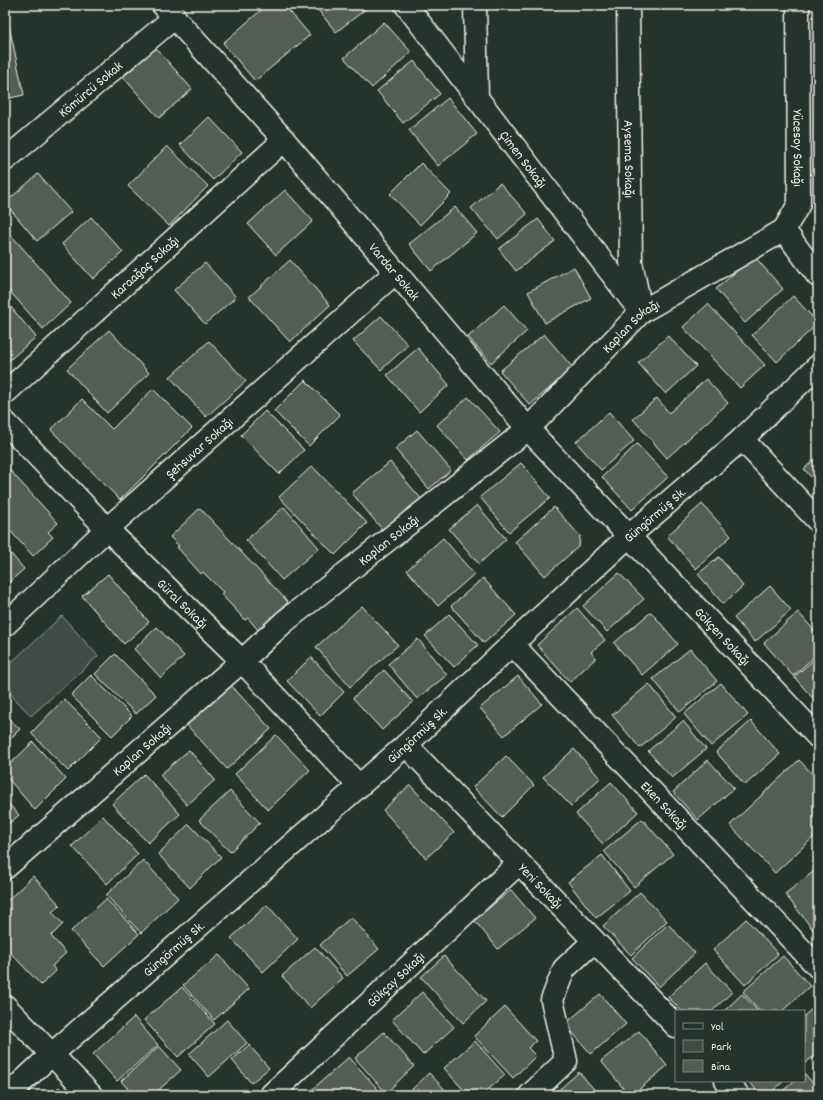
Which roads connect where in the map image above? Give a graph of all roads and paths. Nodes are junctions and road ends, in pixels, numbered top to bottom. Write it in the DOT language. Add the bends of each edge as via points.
graph roads {
  1 [pos="406,5"];
  2 [pos="475,5"];
  3 [pos="628,5"];
  4 [pos="798,5"];
  5 [pos="169,11"];
  6 [pos="477,98"];
  7 [pos="284,140"];
  8 [pos="5,160"];
  9 [pos="784,230"];
  10 [pos="396,272"];
  11 [pos="818,276"];
  12 [pos="641,312"];
  13 [pos="818,366"];
  14 [pos="5,393"];
  15 [pos="5,422"];
  16 [pos="528,430"];
  17 [pos="742,439"];
  18 [pos="818,521"];
  19 [pos="107,529"];
  20 [pos="629,536"];
  21 [pos="5,625"];
  22 [pos="512,644"];
  23 [pos="242,661"];
  24 [pos="818,737"];
  25 [pos="406,746"];
  26 [pos="359,786"];
  27 [pos="519,863"];
  28 [pos="5,868"];
  29 [pos="594,941"];
  30 [pos="818,967"];
  31 [pos="5,1006"];
  32 [pos="675,1025"];
  33 [pos="51,1054"];
  34 [pos="727,1082"];
  35 [pos="8,1095"];
  36 [pos="91,1095"];
  37 [pos="271,1095"];
  38 [pos="530,1095"];
  39 [pos="738,1095"];
  1 -- 6 [label="street, Çimen Sokağı"];
  2 -- 6 [label="street"];
  3 -- 12 [label="street, Aysema Sokağı" via="631,262"];
  4 -- 9 [label="street, Yücesoy Sokağı" via="799,204"];
  5 -- 7 [label="street, Vardar Sokak"];
  5 -- 8 [label="street, Kömürcü Sokak"];
  6 -- 12 [label="street, Çimen Sokağı"];
  7 -- 10 [label="street, Vardar Sokak"];
  7 -- 14 [label="street, Karaağaç Sokağı"];
  9 -- 11 [label="street"];
  9 -- 12 [label="street, Kaplan Sokağı"];
  10 -- 16 [label="street, Vardar Sokak"];
  10 -- 19 [label="street, Şehsuvar Sokağı"];
  12 -- 16 [label="street, Kaplan Sokağı"];
  13 -- 17 [label="street, Güngörmüş Sk."];
  15 -- 19 [label="street, Güral Sokağı"];
  16 -- 20 [label="street, Vardar Sokak"];
  16 -- 23 [label="street, Kaplan Sokağı" via="284,622"];
  17 -- 18 [label="street"];
  17 -- 20 [label="street, Güngörmüş Sk."];
  19 -- 21 [label="street, Şehsuvar Sokağı"];
  19 -- 23 [label="street, Güral Sokağı"];
  20 -- 22 [label="street, Güngörmüş Sk."];
  20 -- 24 [label="street, Gökçen Sokağı"];
  22 -- 25 [label="street, Güngörmüş Sk."];
  22 -- 30 [label="street, Eken Sokağı"];
  23 -- 26 [label="street, Güral Sokağı"];
  23 -- 28 [label="street, Kaplan Sokağı"];
  25 -- 26 [label="street, Güngörmüş Sk."];
  25 -- 27 [label="street, Yeni Sokağı"];
  26 -- 33 [label="street, Güngörmüş Sk."];
  27 -- 29 [label="street, Yeni Sokağı"];
  27 -- 37 [label="street, Gökçay Sokağı"];
  29 -- 32 [label="street, Yeni Sokağı"];
  29 -- 38 [label="street" via="564,969 552,1000 566,1061"];
  31 -- 33 [label="street"];
  33 -- 35 [label="street, Güngörmüş Sk."];
  33 -- 36 [label="street"];
  34 -- 39 [label="street"];
}
